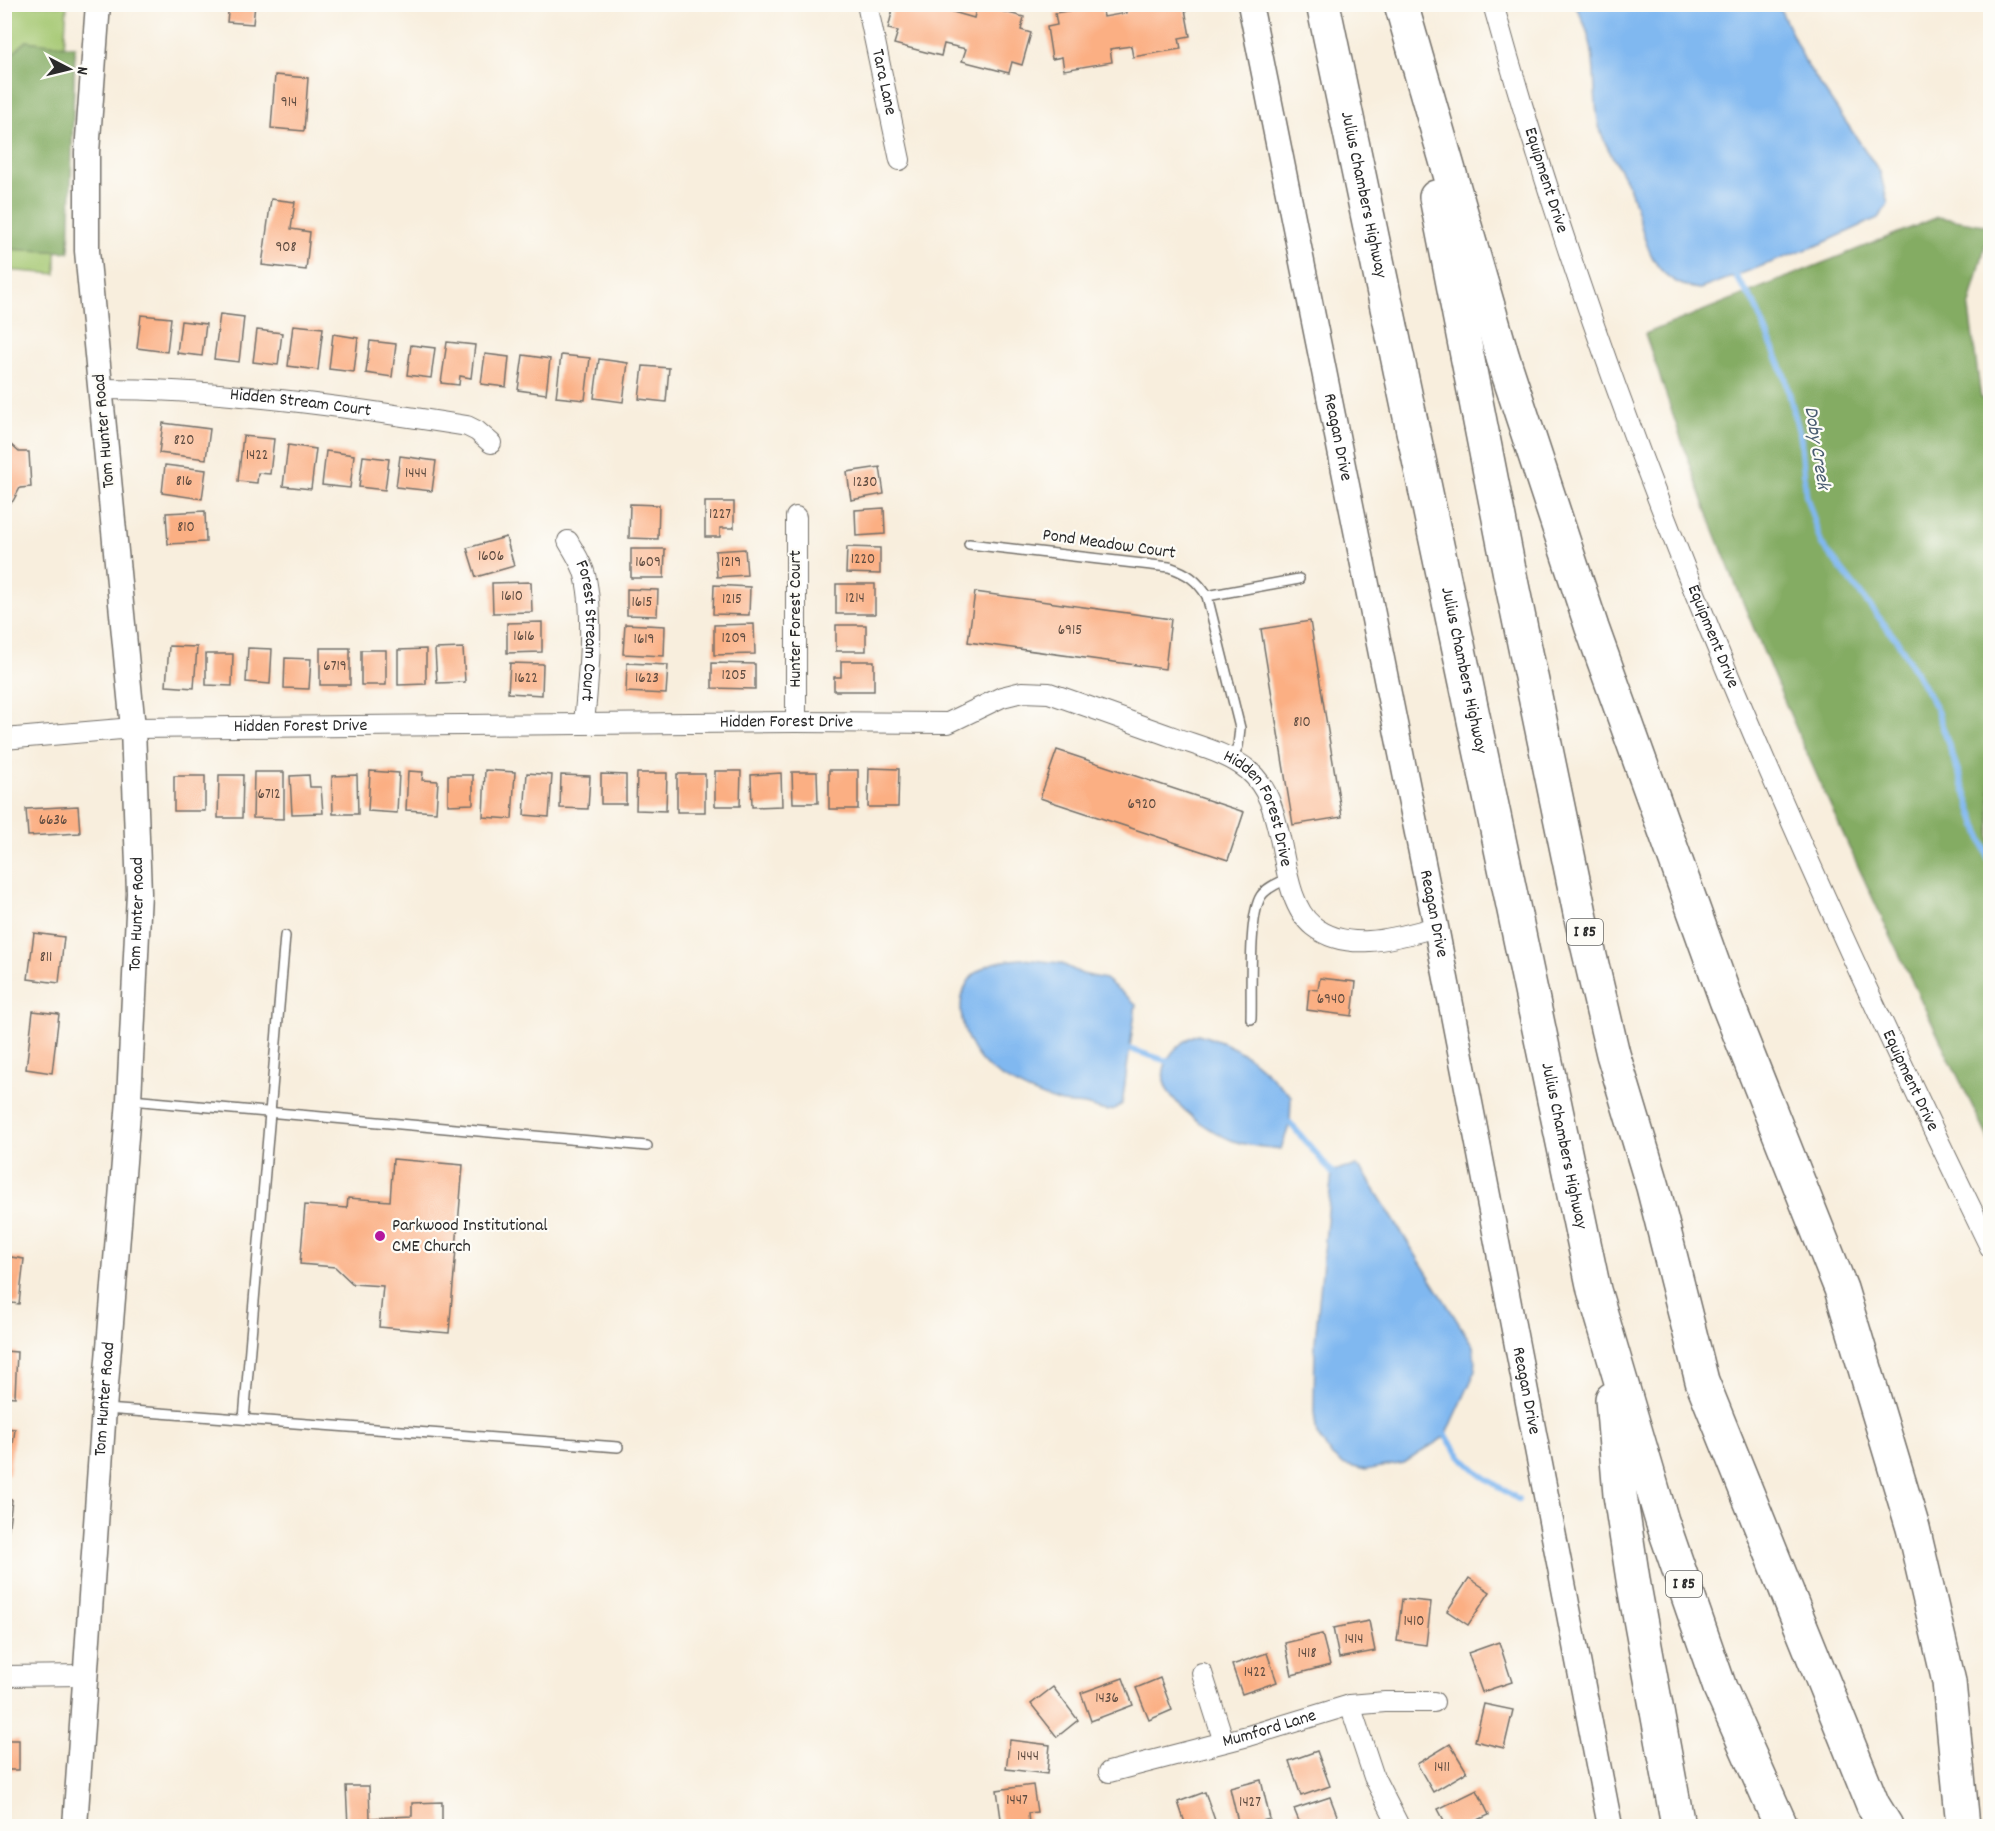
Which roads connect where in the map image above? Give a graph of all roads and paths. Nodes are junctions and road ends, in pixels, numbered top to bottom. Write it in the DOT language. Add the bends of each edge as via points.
graph roads {
  1 [pos="98,4"];
  2 [pos="867,4"];
  3 [pos="1250,4"];
  4 [pos="1323,4"];
  5 [pos="1396,4"];
  6 [pos="1401,4"];
  7 [pos="1493,4"];
  8 [pos="900,160"];
  9 [pos="101,389"];
  10 [pos="491,443"];
  11 [pos="796,517"];
  12 [pos="568,541"];
  13 [pos="969,544"];
  14 [pos="1299,579"];
  15 [pos="1207,596"];
  16 [pos="796,722"];
  17 [pos="584,723"];
  18 [pos="133,728"];
  19 [pos="4,739"];
  20 [pos="1230,760"];
  21 [pos="1288,878"];
  22 [pos="1436,927"];
  23 [pos="285,936"];
  24 [pos="1251,1018"];
  25 [pos="129,1100"];
  26 [pos="270,1113"];
  27 [pos="647,1146"];
  28 [pos="1990,1247"];
  29 [pos="1606,1335"];
  30 [pos="104,1409"];
  31 [pos="244,1419"];
  32 [pos="618,1448"];
  33 [pos="1202,1673"];
  34 [pos="85,1675"];
  35 [pos="4,1676"];
  36 [pos="1434,1702"];
  37 [pos="1350,1705"];
  38 [pos="1224,1742"];
  39 [pos="1108,1772"];
  40 [pos="1963,1824"];
  41 [pos="75,1827"];
  42 [pos="1399,1827"];
  43 [pos="1610,1827"];
  44 [pos="1678,1827"];
  45 [pos="1781,1827"];
  46 [pos="1887,1827"];
  1 -- 9 [label="street, Tom Hunter Road" via="87,152 87,251"];
  2 -- 8 [label="street, Tara Lane"];
  3 -- 22 [label="street, Reagan Drive"];
  4 -- 29 [label="highway, Julius Chambers Highway / I 85" via="1583,1244"];
  5 -- 46 [label="highway, I 85" via="1512,585 1613,1054 1653,1187 1702,1381 1869,1795"];
  6 -- 40 [label="highway" via="1503,358 1592,628 1726,1000 1841,1289 1914,1528 1949,1682"];
  7 -- 28 [label="street, Equipment Drive" via="1556,217 1667,524 1868,993"];
  9 -- 10 [label="street, Hidden Stream Court" via="176,391 387,413 467,426"];
  9 -- 18 [label="street, Tom Hunter Road"];
  11 -- 16 [label="street, Hunter Forest Court"];
  12 -- 17 [label="street, Forest Stream Court" via="585,574 588,683"];
  13 -- 15 [label="lane, Pond Meadow Court" via="1169,567 1185,572"];
  14 -- 15 [label="lane"];
  15 -- 20 [label="lane, Pond Meadow Court" via="1240,728 1238,746"];
  16 -- 17 [label="street, Hidden Forest Drive"];
  16 -- 20 [label="street, Hidden Forest Drive" via="948,723 1002,697 1022,692 1048,693"];
  17 -- 18 [label="street, Hidden Forest Drive"];
  18 -- 19 [label="street, Hidden Forest Drive"];
  18 -- 25 [label="street, Tom Hunter Road" via="139,893"];
  20 -- 21 [label="street, Hidden Forest Drive" via="1247,769 1266,790"];
  21 -- 22 [label="street, Hidden Forest Drive" via="1300,908 1313,926 1336,938 1362,942 1391,939"];
  21 -- 24 [label="lane" via="1261,896 1254,915"];
  22 -- 43 [label="street, Reagan Drive"];
  23 -- 26 [label="lane"];
  25 -- 26 [label="lane"];
  25 -- 30 [label="street, Tom Hunter Road"];
  26 -- 27 [label="lane"];
  26 -- 31 [label="lane"];
  29 -- 44 [label="highway" via="1621,1506"];
  29 -- 45 [label="highway, I 85" via="1662,1521 1720,1688"];
  30 -- 31 [label="lane"];
  30 -- 34 [label="street, Tom Hunter Road"];
  31 -- 32 [label="lane"];
  33 -- 38 [label="street"];
  34 -- 35 [label="street"];
  34 -- 41 [label="street, Tom Hunter Road"];
  36 -- 37 [label="street, Mumford Lane"];
  37 -- 38 [label="street, Mumford Lane"];
  37 -- 42 [label="street" via="1374,1777"];
  38 -- 39 [label="street, Mumford Lane"];
}
